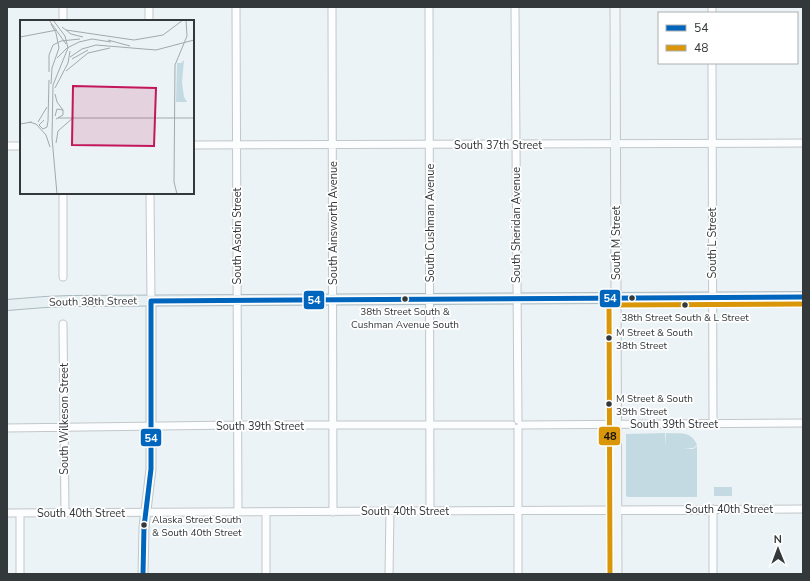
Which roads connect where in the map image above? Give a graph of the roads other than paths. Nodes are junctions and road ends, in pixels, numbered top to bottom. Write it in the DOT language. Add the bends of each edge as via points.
graph roads {
  1 [pos="63,7"];
  2 [pos="149,7"];
  3 [pos="236,7"];
  4 [pos="332,7"];
  5 [pos="429,7"];
  6 [pos="515,7"];
  7 [pos="615,7"];
  8 [pos="63,20"];
  9 [pos="149,20"];
  10 [pos="712,64"];
  11 [pos="712,143"];
  12 [pos="803,143"];
  13 [pos="516,144"];
  14 [pos="615,144"];
  15 [pos="194,145"];
  16 [pos="236,145"];
  17 [pos="333,145"];
  18 [pos="430,145"];
  19 [pos="7,146"];
  20 [pos="20,146"];
  21 [pos="63,194"];
  22 [pos="150,194"];
  23 [pos="63,277"];
  24 [pos="803,297"];
  25 [pos="616,298"];
  26 [pos="713,298"];
  27 [pos="430,299"];
  28 [pos="517,299"];
  29 [pos="333,300"];
  30 [pos="151,301"];
  31 [pos="237,301"];
  32 [pos="7,305"];
  33 [pos="63,324"];
  34 [pos="803,423"];
  35 [pos="517,424"];
  36 [pos="617,424"];
  37 [pos="713,424"];
  38 [pos="238,425"];
  39 [pos="430,425"];
  40 [pos="151,426"];
  41 [pos="333,426"];
  42 [pos="65,427"];
  43 [pos="7,428"];
  44 [pos="713,509"];
  45 [pos="803,509"];
  46 [pos="517,510"];
  47 [pos="616,510"];
  48 [pos="390,511"];
  49 [pos="430,511"];
  50 [pos="145,512"];
  51 [pos="238,512"];
  52 [pos="266,512"];
  53 [pos="333,512"];
  54 [pos="7,513"];
  55 [pos="20,513"];
  56 [pos="65,513"];
  57 [pos="20,574"];
  58 [pos="143,574"];
  59 [pos="266,574"];
  60 [pos="389,574"];
  61 [pos="518,574"];
  62 [pos="617,574"];
  63 [pos="713,574"];
  1 -- 8 [label="street"];
  2 -- 9 [label="street"];
  3 -- 16 [label="street, South Asotin Street"];
  4 -- 17 [label="street, South Ainsworth Avenue"];
  5 -- 18 [label="street, South Cushman Avenue"];
  6 -- 13 [label="street, South Sheridan Avenue"];
  7 -- 14 [label="street, South M Street"];
  10 -- 11 [label="street, South L Street"];
  11 -- 12 [label="street, South 37th Street"];
  11 -- 14 [label="street, South 37th Street"];
  11 -- 26 [label="street, South L Street"];
  13 -- 14 [label="street, South 37th Street"];
  13 -- 18 [label="street, South 37th Street"];
  13 -- 28 [label="street, South Sheridan Avenue"];
  14 -- 25 [label="street, South M Street"];
  15 -- 16 [label="street, South 37th Street"];
  16 -- 17 [label="street, South 37th Street"];
  16 -- 31 [label="street, South Asotin Street"];
  17 -- 18 [label="street, South 37th Street"];
  17 -- 29 [label="street, South Ainsworth Avenue"];
  18 -- 27 [label="street, South Cushman Avenue"];
  19 -- 20 [label="street"];
  21 -- 23 [label="street"];
  22 -- 30 [label="street"];
  24 -- 26 [label="main road, South 38th Street"];
  25 -- 26 [label="main road, South 38th Street"];
  25 -- 28 [label="main road, South 38th Street"];
  25 -- 36 [label="street, South M Street"];
  26 -- 37 [label="street, South L Street"];
  27 -- 28 [label="main road, South 38th Street"];
  27 -- 29 [label="main road, South 38th Street"];
  27 -- 39 [label="street, South Cushman Avenue"];
  28 -- 35 [label="street, South Sheridan Avenue"];
  29 -- 31 [label="main road, South 38th Street"];
  29 -- 41 [label="street, South Ainsworth Avenue"];
  30 -- 31 [label="main road, South 38th Street"];
  30 -- 32 [label="main road, South 38th Street"];
  30 -- 40 [label="street"];
  31 -- 38 [label="street, South Asotin Street"];
  33 -- 42 [label="street, South Wilkeson Street"];
  34 -- 37 [label="street, South 39th Street"];
  35 -- 36 [label="street, South 39th Street"];
  35 -- 39 [label="street, South 39th Street"];
  35 -- 46 [label="street, South Sheridan Avenue"];
  36 -- 37 [label="street, South 39th Street"];
  36 -- 47 [label="street, South M Street"];
  38 -- 40 [label="street, South 39th Street"];
  38 -- 41 [label="street, South 39th Street"];
  38 -- 51 [label="street, South Asotin Street"];
  39 -- 41 [label="street, South 39th Street"];
  39 -- 49 [label="street, South Cushman Avenue"];
  40 -- 42 [label="street, South 39th Street"];
  40 -- 50 [label="street" via="151,476"];
  41 -- 53 [label="street, South Ainsworth Avenue"];
  42 -- 43 [label="street, South 39th Street"];
  42 -- 56 [label="street, South Wilkeson Street"];
  44 -- 45 [label="street, South 40th Street"];
  44 -- 47 [label="street, South 40th Street"];
  44 -- 63 [label="street"];
  46 -- 47 [label="street, South 40th Street"];
  46 -- 49 [label="street, South 40th Street"];
  46 -- 61 [label="street, South Sheridan Avenue"];
  47 -- 62 [label="street, South M Street"];
  48 -- 49 [label="street, South 40th Street"];
  48 -- 53 [label="street, South 40th Street"];
  48 -- 60 [label="street"];
  50 -- 51 [label="street, South 40th Street"];
  50 -- 56 [label="street, South 40th Street"];
  50 -- 58 [label="street"];
  51 -- 52 [label="street, South 40th Street"];
  52 -- 53 [label="street, South 40th Street"];
  52 -- 59 [label="street"];
  54 -- 55 [label="street, South 40th Street"];
  55 -- 56 [label="street, South 40th Street"];
  55 -- 57 [label="street"];
}
